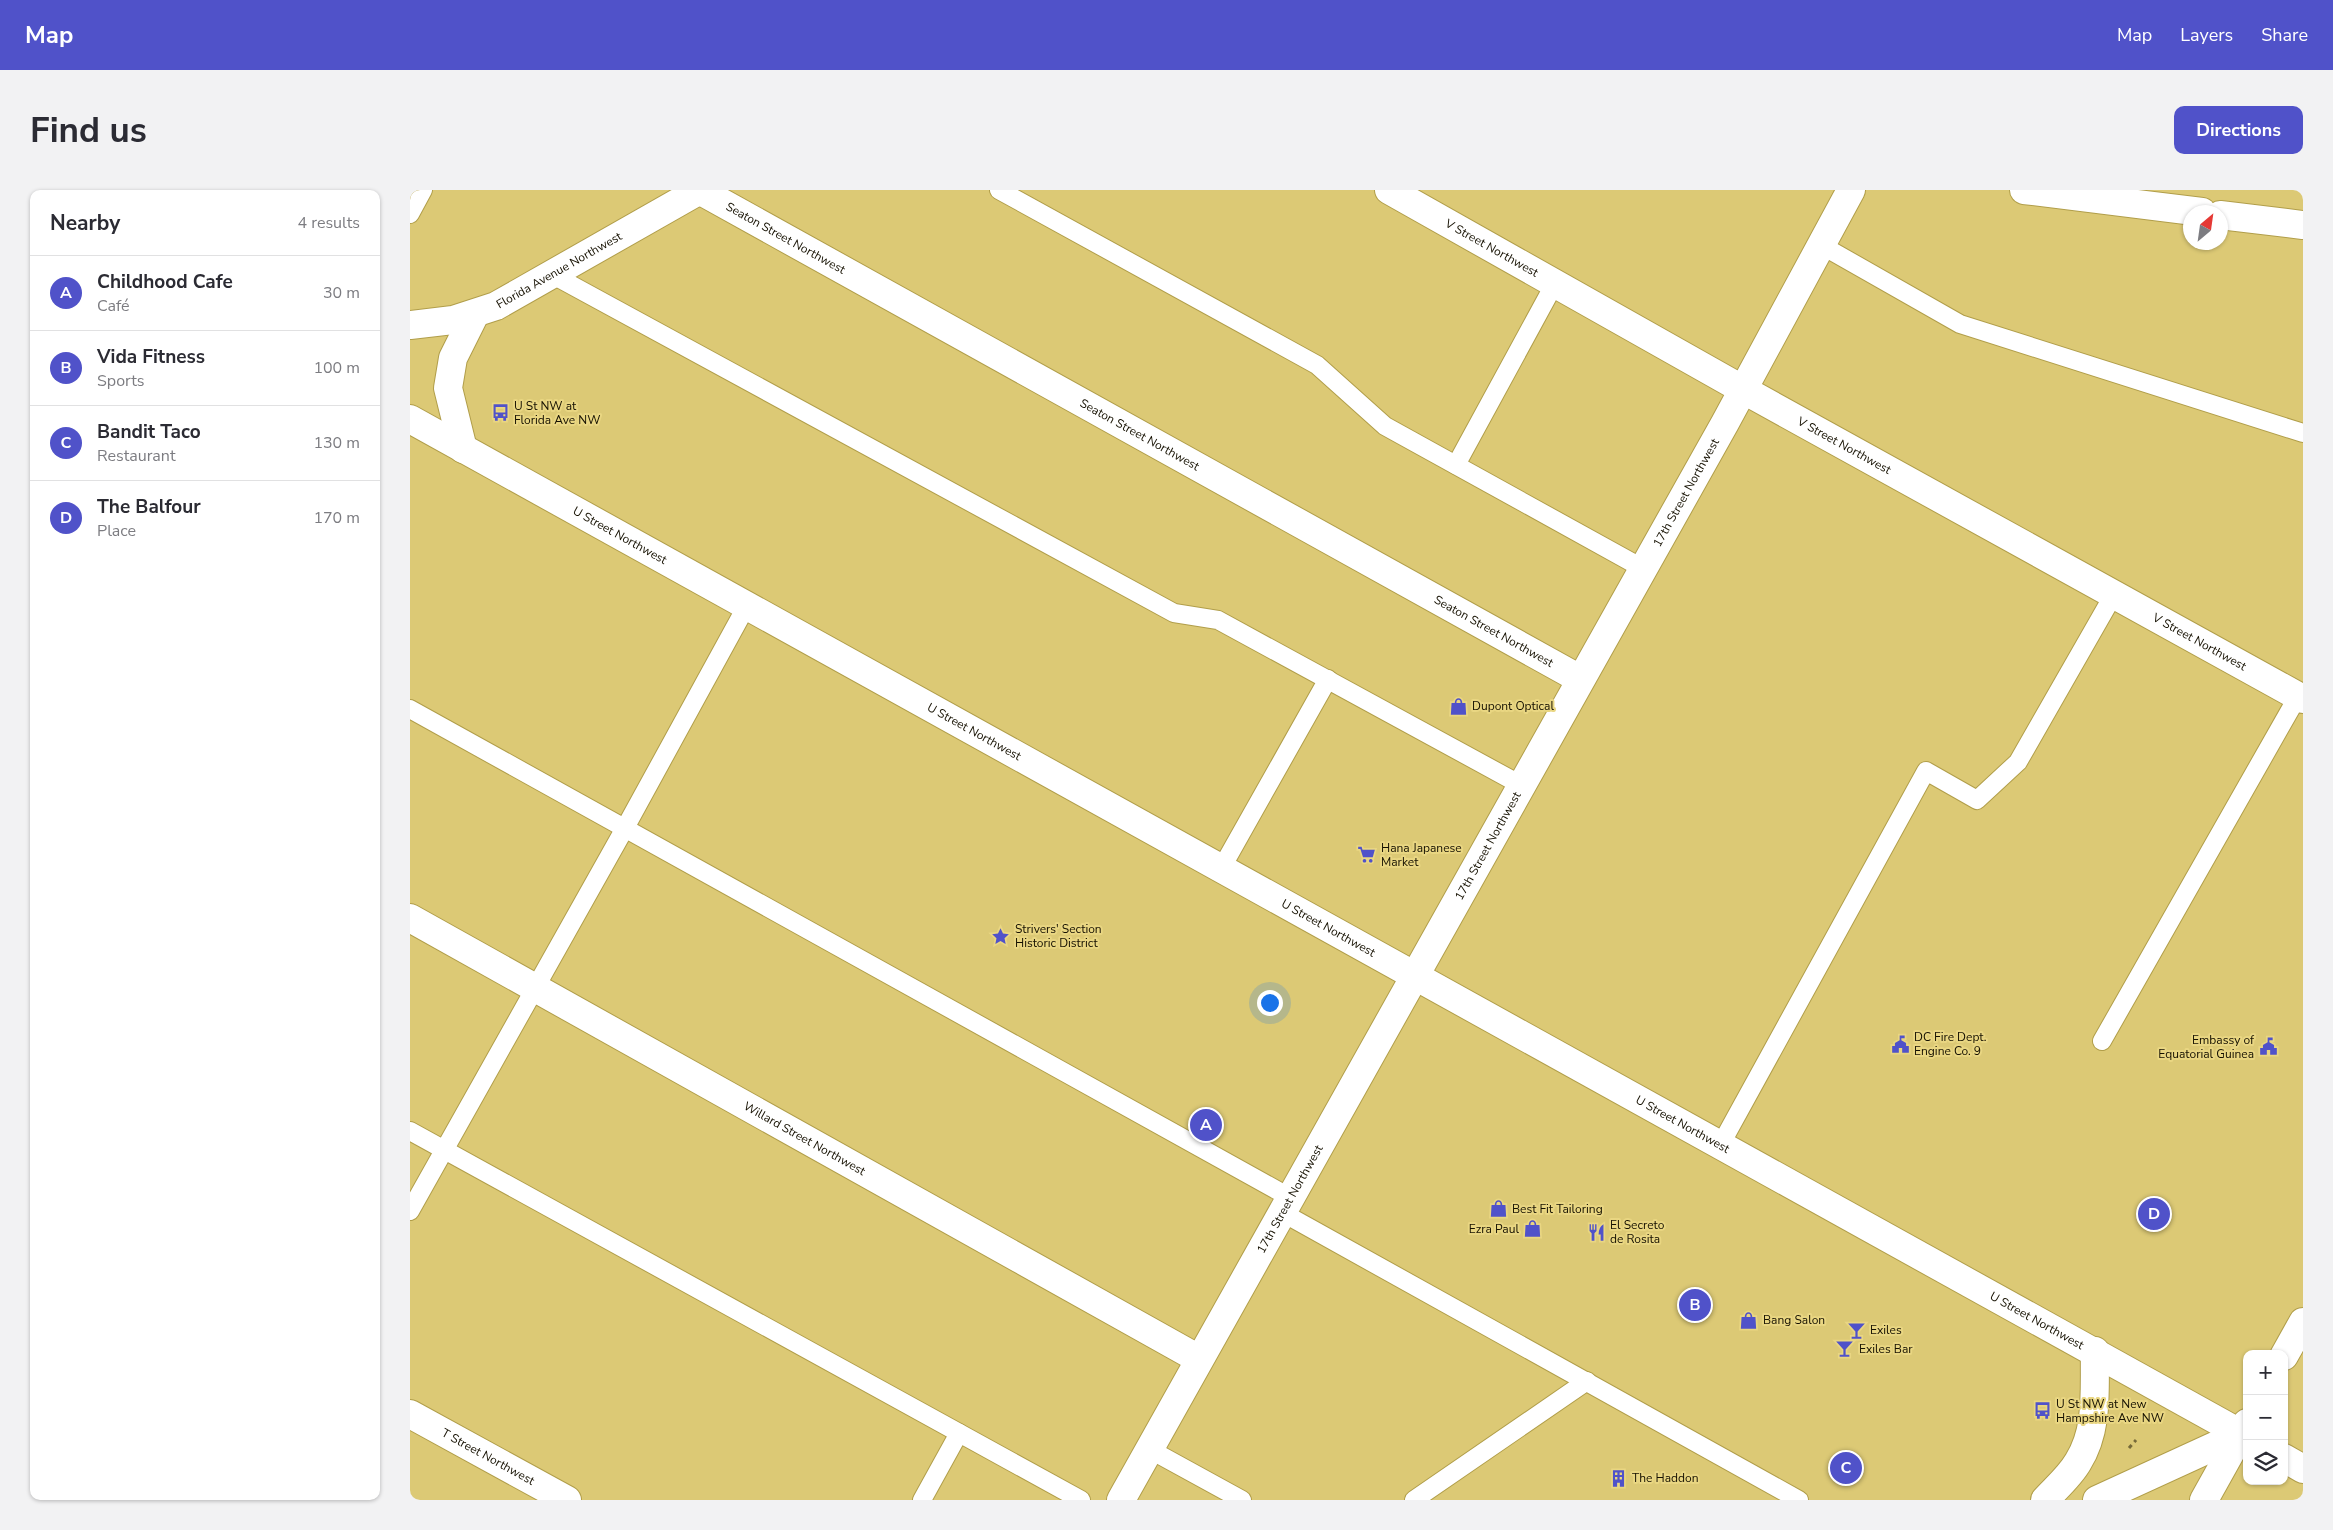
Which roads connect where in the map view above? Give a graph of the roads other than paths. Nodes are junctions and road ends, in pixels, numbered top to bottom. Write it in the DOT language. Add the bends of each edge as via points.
graph roads {
  1 [pos="423,190"];
  2 [pos="699,190"];
  3 [pos="999,190"];
  4 [pos="1389,190"];
  5 [pos="1852,190"];
  6 [pos="2024,190"];
  7 [pos="2183,210"];
  8 [pos="410,214"];
  9 [pos="2228,216"];
  10 [pos="2303,225"];
  11 [pos="1822,245"];
  12 [pos="553,275"];
  13 [pos="1555,283"];
  14 [pos="475,314"];
  15 [pos="410,325"];
  16 [pos="1742,389"];
  17 [pos="410,419"];
  18 [pos="2303,433"];
  19 [pos="463,449"];
  20 [pos="1456,465"];
  21 [pos="1642,568"];
  22 [pos="2114,594"];
  23 [pos="746,606"];
  24 [pos="1328,679"];
  25 [pos="1580,679"];
  26 [pos="2300,697"];
  27 [pos="410,709"];
  28 [pos="1521,785"];
  29 [pos="625,828"];
  30 [pos="1222,869"];
  31 [pos="410,918"];
  32 [pos="1415,975"];
  33 [pos="535,988"];
  34 [pos="2102,1041"];
  35 [pos="410,1131"];
  36 [pos="1721,1144"];
  37 [pos="444,1150"];
  38 [pos="1287,1205"];
  39 [pos="410,1211"];
  40 [pos="2094,1351"];
  41 [pos="1199,1359"];
  42 [pos="1586,1381"];
  43 [pos="410,1414"];
  44 [pos="2243,1430"];
  45 [pos="2243,1432"];
  46 [pos="959,1433"];
  47 [pos="2243,1434"];
  48 [pos="1149,1449"];
  49 [pos="2288,1460"];
  50 [pos="2303,1469"];
  51 [pos="567,1500"];
  52 [pos="922,1500"];
  53 [pos="1081,1500"];
  54 [pos="1121,1500"];
  55 [pos="1242,1500"];
  56 [pos="1414,1500"];
  57 [pos="1799,1500"];
  58 [pos="2045,1500"];
  59 [pos="2097,1500"];
  60 [pos="2204,1500"];
  1 -- 8 [label="lane"];
  2 -- 12 [label="street, Florida Avenue Northwest"];
  2 -- 25 [label="street, Seaton Street Northwest"];
  3 -- 20 [label="lane" via="1317,365 1386,426"];
  4 -- 13 [label="street, V Street Northwest"];
  5 -- 11 [label="street, 17th Street Northwest"];
  6 -- 7 [label="street"];
  9 -- 10 [label="street"];
  11 -- 16 [label="street, 17th Street Northwest"];
  11 -- 18 [label="lane" via="1960,324"];
  12 -- 14 [label="street, Florida Avenue Northwest"];
  12 -- 24 [label="lane" via="1174,613 1218,620"];
  13 -- 16 [label="street, V Street Northwest"];
  13 -- 20 [label="lane"];
  14 -- 15 [label="street, Florida Avenue Northwest"];
  14 -- 19 [label="street" via="453,358 448,388"];
  16 -- 21 [label="street, 17th Street Northwest"];
  16 -- 22 [label="street, V Street Northwest"];
  17 -- 19 [label="street, U Street Northwest"];
  19 -- 23 [label="street, U Street Northwest"];
  20 -- 21 [label="lane"];
  21 -- 25 [label="street, 17th Street Northwest"];
  22 -- 26 [label="street, V Street Northwest"];
  22 -- 36 [label="lane" via="2018,762 1977,800 1926,771"];
  23 -- 29 [label="lane"];
  23 -- 30 [label="street, U Street Northwest"];
  24 -- 28 [label="lane"];
  24 -- 30 [label="lane"];
  25 -- 28 [label="street, 17th Street Northwest"];
  26 -- 34 [label="lane"];
  27 -- 29 [label="lane"];
  28 -- 32 [label="street, 17th Street Northwest"];
  29 -- 33 [label="lane"];
  29 -- 38 [label="lane"];
  30 -- 32 [label="street, U Street Northwest"];
  31 -- 33 [label="street, Willard Street Northwest"];
  32 -- 36 [label="street, U Street Northwest"];
  32 -- 38 [label="street, 17th Street Northwest"];
  33 -- 37 [label="lane"];
  33 -- 41 [label="street, Willard Street Northwest"];
  35 -- 37 [label="lane"];
  36 -- 40 [label="street, U Street Northwest"];
  37 -- 39 [label="lane"];
  37 -- 46 [label="lane"];
  38 -- 41 [label="street, 17th Street Northwest"];
  38 -- 42 [label="lane"];
  40 -- 44 [label="street, U Street Northwest"];
  40 -- 58 [label="street" via="2094,1414 2090,1437 2078,1463"];
  41 -- 48 [label="street, 17th Street Northwest"];
  42 -- 56 [label="lane"];
  42 -- 57 [label="lane"];
  43 -- 51 [label="street, T Street Northwest"];
  45 -- 59 [label="street"];
  46 -- 52 [label="lane"];
  46 -- 53 [label="lane"];
  47 -- 60 [label="street"];
  48 -- 54 [label="street, 17th Street Northwest"];
  48 -- 55 [label="lane"];
  49 -- 50 [label="street"];
}
